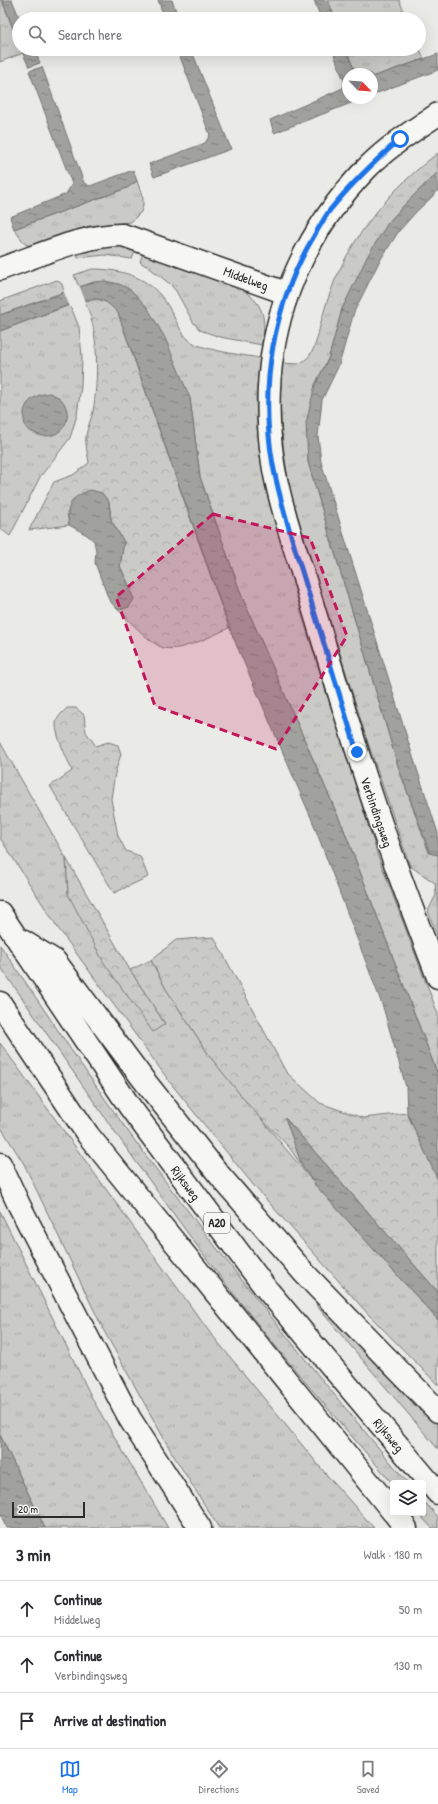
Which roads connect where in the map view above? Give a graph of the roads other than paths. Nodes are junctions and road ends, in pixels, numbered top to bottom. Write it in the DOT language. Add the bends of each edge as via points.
graph roads {
  1 [pos="438,114"];
  2 [pos="0,269"];
  3 [pos="286,293"];
  4 [pos="0,913"];
  5 [pos="16,937"];
  6 [pos="438,977"];
  7 [pos="0,1003"];
  8 [pos="0,1164"];
  9 [pos="438,1411"];
  10 [pos="438,1493"];
  11 [pos="390,1509"];
  12 [pos="396,1516"];
  13 [pos="200,1528"];
  14 [pos="406,1528"];
  1 -- 3 [label="main road" via="400,139 366,168 329,212 307,248"];
  2 -- 3 [label="main road, Middelweg" via="89,238 123,235"];
  3 -- 6 [label="main road, Verbindingsweg" via="277,326 269,376 269,427 273,464 289,529 357,752 390,851"];
  4 -- 5 [label="main road, Rijksweg / A20"];
  5 -- 9 [label="main road, A20" via="55,961 143,1079 221,1177 305,1274"];
  5 -- 10 [label="main road, Rijksweg / A20" via="130,1107 264,1286"];
  7 -- 11 [label="main road" via="88,1135"];
  8 -- 13 [label="main road" via="18,1205 130,1419"];
  12 -- 14 [label="main road"];
}
